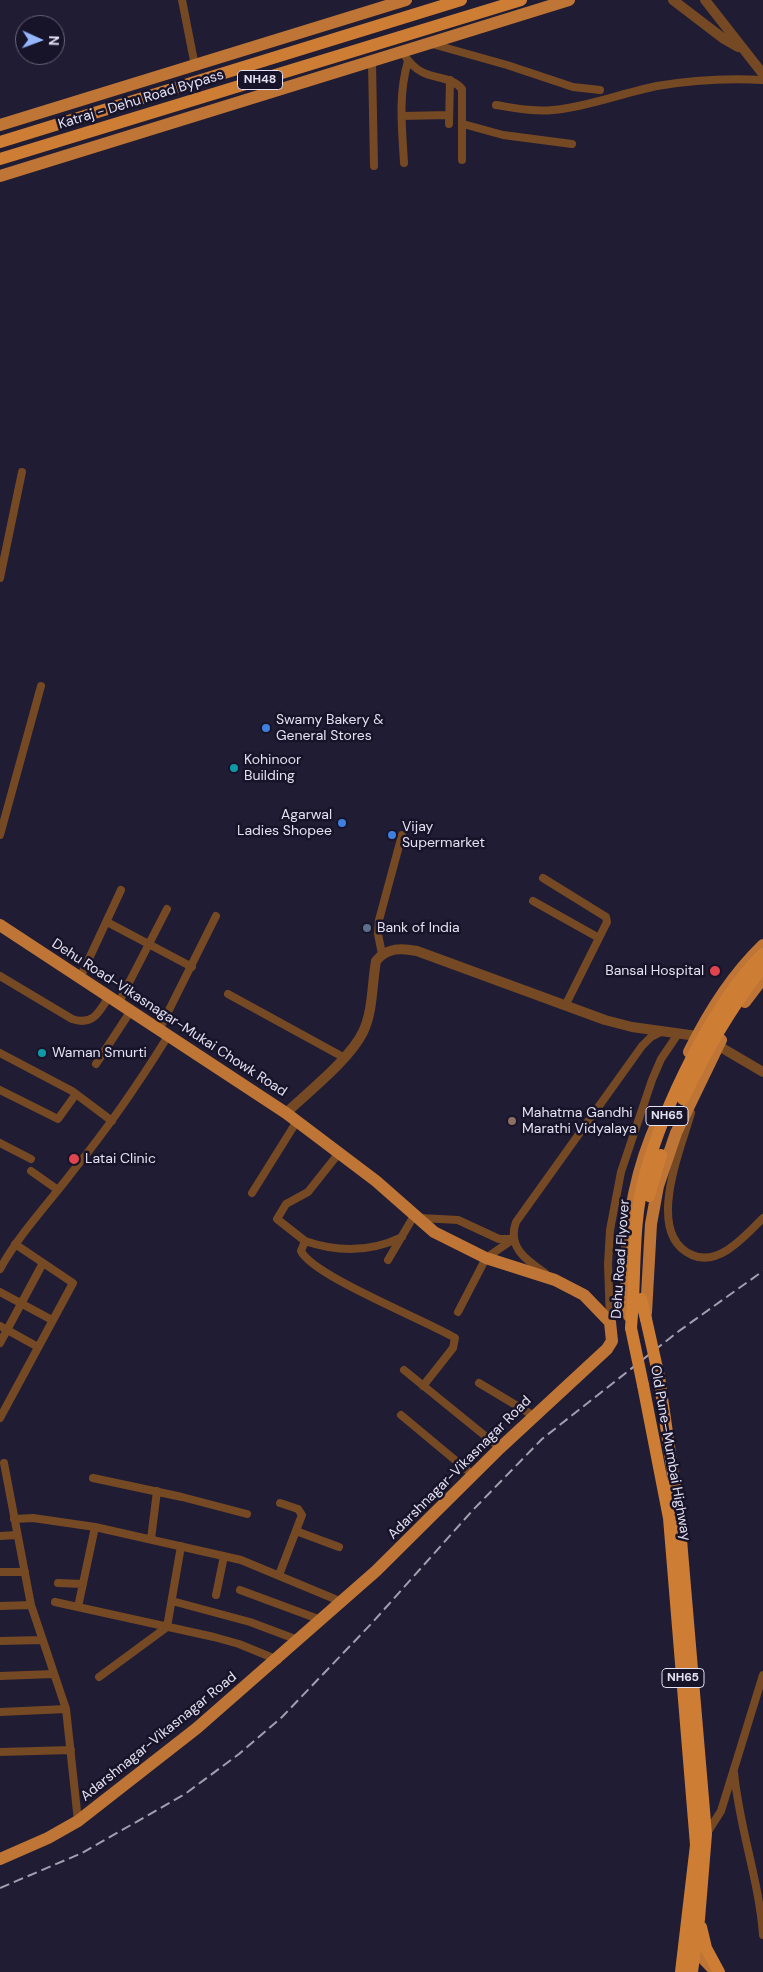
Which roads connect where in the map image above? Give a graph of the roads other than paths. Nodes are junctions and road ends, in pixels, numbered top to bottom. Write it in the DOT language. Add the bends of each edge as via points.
graph roads {
  1 [pos="182,0"];
  2 [pos="406,0"];
  3 [pos="461,0"];
  4 [pos="521,0"];
  5 [pos="569,0"];
  6 [pos="673,0"];
  7 [pos="705,0"];
  8 [pos="710,0"];
  9 [pos="432,44"];
  10 [pos="746,52"];
  11 [pos="405,57"];
  12 [pos="372,63"];
  13 [pos="195,66"];
  14 [pos="763,74"];
  15 [pos="450,80"];
  16 [pos="763,80"];
  17 [pos="600,90"];
  18 [pos="496,105"];
  19 [pos="449,114"];
  20 [pos="402,116"];
  21 [pos="449,124"];
  22 [pos="463,124"];
  23 [pos="0,125"];
  24 [pos="0,142"];
  25 [pos="572,144"];
  26 [pos="0,159"];
  27 [pos="462,160"];
  28 [pos="404,163"];
  29 [pos="374,166"];
  30 [pos="0,176"];
  31 [pos="22,472"];
  32 [pos="0,578"];
  33 [pos="41,686"];
  34 [pos="0,835"];
  35 [pos="402,835"];
  36 [pos="543,878"];
  37 [pos="121,890"];
  38 [pos="533,901"];
  39 [pos="167,909"];
  40 [pos="216,916"];
  41 [pos="107,922"];
  42 [pos="0,925"];
  43 [pos="599,938"];
  44 [pos="149,944"];
  45 [pos="763,945"];
  46 [pos="382,954"];
  47 [pos="763,954"];
  48 [pos="192,967"];
  49 [pos="763,967"];
  50 [pos="0,976"];
  51 [pos="80,978"];
  52 [pos="763,978"];
  53 [pos="228,994"];
  54 [pos="113,1001"];
  55 [pos="565,1006"];
  56 [pos="130,1012"];
  57 [pos="662,1032"];
  58 [pos="164,1033"];
  59 [pos="678,1034"];
  60 [pos="697,1036"];
  61 [pos="717,1045"];
  62 [pos="0,1053"];
  63 [pos="343,1058"];
  64 [pos="96,1064"];
  65 [pos="763,1072"];
  66 [pos="698,1087"];
  67 [pos="0,1090"];
  68 [pos="76,1094"];
  69 [pos="286,1113"];
  70 [pos="112,1121"];
  71 [pos="297,1121"];
  72 [pos="0,1143"];
  73 [pos="339,1153"];
  74 [pos="31,1159"];
  75 [pos="30,1171"];
  76 [pos="58,1190"];
  77 [pos="252,1193"];
  78 [pos="417,1216"];
  79 [pos="763,1218"];
  80 [pos="402,1237"];
  81 [pos="513,1239"];
  82 [pos="305,1241"];
  83 [pos="15,1244"];
  84 [pos="486,1258"];
  85 [pos="388,1260"];
  86 [pos="43,1263"];
  87 [pos="0,1269"];
  88 [pos="555,1280"];
  89 [pos="0,1292"];
  90 [pos="637,1299"];
  91 [pos="21,1303"];
  92 [pos="458,1312"];
  93 [pos="646,1319"];
  94 [pos="52,1320"];
  95 [pos="610,1322"];
  96 [pos="4,1328"];
  97 [pos="631,1328"];
  98 [pos="0,1343"];
  99 [pos="38,1347"];
  100 [pos="404,1370"];
  101 [pos="659,1377"];
  102 [pos="480,1383"];
  103 [pos="423,1386"];
  104 [pos="3,1406"];
  105 [pos="401,1415"];
  106 [pos="534,1416"];
  107 [pos="0,1418"];
  108 [pos="500,1448"];
  109 [pos="4,1463"];
  110 [pos="473,1476"];
  111 [pos="93,1478"];
  112 [pos="158,1491"];
  113 [pos="280,1504"];
  114 [pos="247,1514"];
  115 [pos="14,1519"];
  116 [pos="95,1527"];
  117 [pos="296,1531"];
  118 [pos="17,1534"];
  119 [pos="0,1536"];
  120 [pos="150,1539"];
  121 [pos="181,1546"];
  122 [pos="339,1547"];
  123 [pos="224,1556"];
  124 [pos="0,1572"];
  125 [pos="24,1572"];
  126 [pos="279,1575"];
  127 [pos="58,1583"];
  128 [pos="83,1584"];
  129 [pos="240,1590"];
  130 [pos="216,1595"];
  131 [pos="172,1601"];
  132 [pos="55,1602"];
  133 [pos="342,1602"];
  134 [pos="31,1605"];
  135 [pos="0,1606"];
  136 [pos="78,1607"];
  137 [pos="321,1620"];
  138 [pos="167,1627"];
  139 [pos="42,1640"];
  140 [pos="299,1641"];
  141 [pos="0,1642"];
  142 [pos="278,1660"];
  143 [pos="54,1674"];
  144 [pos="763,1675"];
  145 [pos="0,1676"];
  146 [pos="99,1677"];
  147 [pos="66,1709"];
  148 [pos="0,1712"];
  149 [pos="72,1750"];
  150 [pos="0,1752"];
  151 [pos="734,1767"];
  152 [pos="78,1821"];
  153 [pos="706,1834"];
  154 [pos="696,1845"];
  155 [pos="0,1859"];
  156 [pos="699,1919"];
  157 [pos="763,1935"];
  158 [pos="689,1950"];
  159 [pos="680,1972"];
  160 [pos="692,1972"];
  161 [pos="717,1972"];
  1 -- 13 [label="street"];
  2 -- 13 [label="main road"];
  3 -- 24 [label="highway, Katraj - Dehu Road Bypass / NH48"];
  4 -- 26 [label="highway, Katraj - Dehu Road Bypass / NH48"];
  5 -- 9 [label="main road"];
  6 -- 10 [label="street"];
  7 -- 10 [label="street"];
  8 -- 10 [label="street" via="741,38"];
  9 -- 11 [label="main road"];
  9 -- 17 [label="street" via="573,87"];
  10 -- 14 [label="street"];
  11 -- 12 [label="main road"];
  11 -- 15 [label="street" via="424,74"];
  11 -- 20 [label="street"];
  12 -- 29 [label="street"];
  12 -- 30 [label="main road"];
  13 -- 23 [label="main road"];
  15 -- 19 [label="street"];
  15 -- 22 [label="street" via="462,89"];
  16 -- 18 [label="street" via="712,80 658,86 553,110"];
  19 -- 20 [label="street"];
  19 -- 21 [label="street"];
  20 -- 28 [label="street"];
  22 -- 25 [label="street" via="503,135"];
  22 -- 27 [label="street"];
  31 -- 32 [label="street"];
  33 -- 34 [label="street"];
  35 -- 46 [label="street" via="379,920"];
  36 -- 43 [label="street" via="606,917 607,922"];
  37 -- 41 [label="street"];
  38 -- 43 [label="street"];
  39 -- 44 [label="street"];
  40 -- 48 [label="street"];
  41 -- 44 [label="street"];
  41 -- 51 [label="street"];
  42 -- 51 [label="main road, Dehu Road-Vikasnagar-Mukai Chowk Road"];
  43 -- 55 [label="street"];
  44 -- 48 [label="street"];
  44 -- 54 [label="street"];
  45 -- 60 [label="main road" via="736,974"];
  46 -- 55 [label="street" via="390,950 417,951"];
  46 -- 63 [label="street, Dehu Road-Vikasnagar-Mukai Chowk Road" via="376,961 364,1031"];
  47 -- 90 [label="highway, Dehu Road Flyover / NH65, bridge" via="739,981 684,1076 645,1174 640,1201"];
  48 -- 58 [label="street"];
  49 -- 90 [label="highway, Dehu Road Flyover / NH65, bridge" via="719,1030 682,1099 668,1134 651,1186"];
  50 -- 54 [label="street" via="81,1022 91,1020"];
  51 -- 54 [label="main road, Dehu Road-Vikasnagar-Mukai Chowk Road"];
  52 -- 61 [label="main road"];
  53 -- 63 [label="street"];
  54 -- 56 [label="main road, Dehu Road-Vikasnagar-Mukai Chowk Road"];
  55 -- 57 [label="street" via="605,1020"];
  56 -- 58 [label="main road, Dehu Road-Vikasnagar-Mukai Chowk Road"];
  56 -- 64 [label="street"];
  57 -- 59 [label="street"];
  57 -- 81 [label="street" via="642,1046 564,1153 521,1214"];
  58 -- 69 [label="main road, Dehu Road-Vikasnagar-Mukai Chowk Road"];
  58 -- 70 [label="street"];
  59 -- 60 [label="street"];
  59 -- 95 [label="street" via="652,1080 621,1172 610,1230"];
  60 -- 61 [label="street"];
  60 -- 97 [label="main road" via="651,1136 636,1182 626,1250 627,1306"];
  61 -- 65 [label="street"];
  61 -- 66 [label="main road"];
  62 -- 68 [label="street"];
  63 -- 69 [label="street, Dehu Road-Vikasnagar-Mukai Chowk Road"];
  66 -- 79 [label="street" via="674,1166 669,1231 682,1248 706,1258 730,1248"];
  66 -- 93 [label="main road" via="676,1132 658,1186 651,1224"];
  67 -- 68 [label="street" via="58,1119"];
  68 -- 70 [label="street"];
  69 -- 71 [label="main road"];
  70 -- 76 [label="street"];
  71 -- 73 [label="main road"];
  71 -- 77 [label="street"];
  72 -- 74 [label="street"];
  73 -- 78 [label="main road"];
  73 -- 82 [label="street" via="308,1192 286,1204 277,1219"];
  75 -- 76 [label="street"];
  76 -- 83 [label="street"];
  78 -- 80 [label="street"];
  78 -- 81 [label="street" via="458,1220 499,1239"];
  78 -- 84 [label="main road" via="434,1232"];
  80 -- 82 [label="street" via="351,1250"];
  80 -- 85 [label="street"];
  81 -- 84 [label="street"];
  81 -- 88 [label="street" via="525,1259"];
  82 -- 103 [label="street" via="301,1251 317,1265 368,1297 423,1320 455,1338 453,1348"];
  83 -- 86 [label="street"];
  83 -- 87 [label="street"];
  84 -- 88 [label="main road"];
  84 -- 92 [label="street"];
  86 -- 91 [label="street"];
  86 -- 94 [label="street" via="73,1283"];
  88 -- 95 [label="main road" via="584,1295"];
  89 -- 91 [label="street"];
  90 -- 93 [label="highway, Dehu Road Flyover / NH65"];
  90 -- 97 [label="highway, Dehu Road Flyover / NH65"];
  91 -- 94 [label="street"];
  91 -- 96 [label="street"];
  93 -- 101 [label="highway, Dehu Road Flyover, bridge"];
  94 -- 99 [label="street"];
  95 -- 106 [label="main road, Adarshnagar-Vikasnagar Road" via="612,1341 606,1349"];
  96 -- 98 [label="street"];
  96 -- 99 [label="street"];
  97 -- 154 [label="highway, Old Pune–Mumbai Highway / NH65, bridge" via="669,1518"];
  99 -- 104 [label="street"];
  100 -- 103 [label="street"];
  101 -- 153 [label="highway, Old Pune–Mumbai Highway / NH65" via="672,1460 690,1632"];
  102 -- 106 [label="street"];
  103 -- 108 [label="street"];
  104 -- 107 [label="street"];
  105 -- 110 [label="street"];
  106 -- 108 [label="main road, Adarshnagar-Vikasnagar Road"];
  108 -- 110 [label="main road, Adarshnagar-Vikasnagar Road"];
  109 -- 115 [label="street"];
  110 -- 133 [label="main road, Adarshnagar-Vikasnagar Road"];
  111 -- 112 [label="street"];
  112 -- 114 [label="street"];
  112 -- 120 [label="street"];
  113 -- 117 [label="street" via="301,1512"];
  115 -- 116 [label="street" via="33,1518"];
  115 -- 118 [label="street"];
  116 -- 120 [label="street"];
  116 -- 128 [label="street"];
  117 -- 122 [label="street"];
  117 -- 126 [label="street"];
  118 -- 119 [label="street"];
  118 -- 125 [label="street"];
  120 -- 121 [label="street"];
  121 -- 123 [label="street"];
  121 -- 131 [label="street"];
  123 -- 126 [label="street"];
  123 -- 130 [label="street"];
  124 -- 125 [label="street"];
  125 -- 134 [label="street"];
  126 -- 133 [label="street"];
  127 -- 128 [label="street"];
  128 -- 136 [label="street"];
  129 -- 137 [label="street"];
  131 -- 138 [label="street"];
  131 -- 140 [label="street" via="250,1622"];
  132 -- 136 [label="street"];
  133 -- 137 [label="main road, Adarshnagar-Vikasnagar Road"];
  134 -- 135 [label="street"];
  134 -- 139 [label="street"];
  136 -- 138 [label="street"];
  137 -- 140 [label="main road, Adarshnagar-Vikasnagar Road"];
  138 -- 142 [label="street" via="239,1644"];
  138 -- 146 [label="street"];
  139 -- 141 [label="street"];
  139 -- 143 [label="street"];
  140 -- 142 [label="main road, Adarshnagar-Vikasnagar Road"];
  142 -- 152 [label="main road, Adarshnagar-Vikasnagar Road" via="143,1772"];
  143 -- 145 [label="street"];
  143 -- 147 [label="street"];
  144 -- 151 [label="street"];
  147 -- 148 [label="street"];
  147 -- 149 [label="street"];
  149 -- 150 [label="street"];
  149 -- 152 [label="street"];
  151 -- 153 [label="street" via="721,1810"];
  151 -- 157 [label="street" via="737,1804"];
  152 -- 155 [label="main road, Adarshnagar-Vikasnagar Road"];
  153 -- 154 [label="street"];
  153 -- 156 [label="highway, Old Pune–Mumbai Highway / NH65"];
  154 -- 158 [label="highway, Old Pune–Mumbai Highway / NH65"];
  156 -- 158 [label="highway, Old Pune–Mumbai Highway / NH65"];
  156 -- 161 [label="highway" via="706,1948"];
  158 -- 159 [label="highway, Old Pune–Mumbai Highway / NH65"];
  158 -- 160 [label="highway, Old Pune–Mumbai Highway / NH65"];
  158 -- 161 [label="main road"];
}
